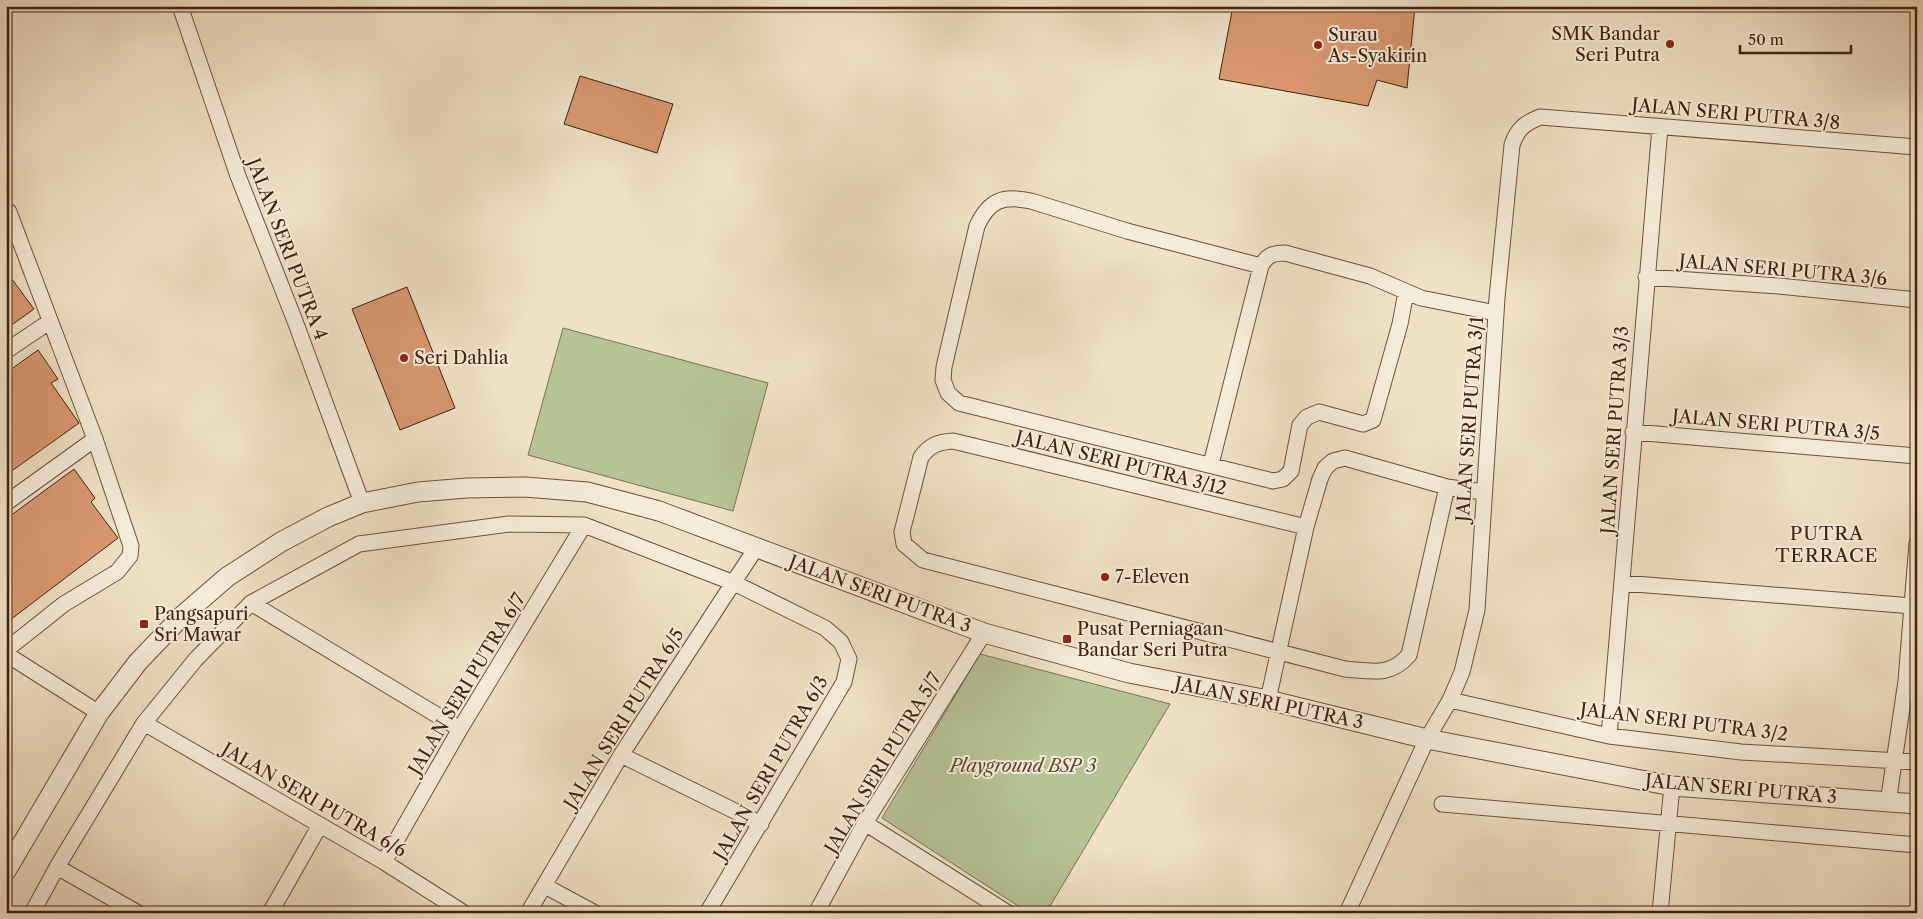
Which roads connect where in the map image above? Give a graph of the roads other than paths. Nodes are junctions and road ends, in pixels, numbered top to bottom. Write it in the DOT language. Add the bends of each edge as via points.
graph roads {
  1 [pos="180,6"];
  2 [pos="1552,118"];
  3 [pos="1660,127"];
  4 [pos="1917,147"];
  5 [pos="8,212"];
  6 [pos="1261,266"];
  7 [pos="1646,278"];
  8 [pos="1406,292"];
  9 [pos="1917,300"];
  10 [pos="1496,313"];
  11 [pos="50,322"];
  12 [pos="6,351"];
  13 [pos="1633,432"];
  14 [pos="95,439"];
  15 [pos="1917,456"];
  16 [pos="1211,464"];
  17 [pos="1447,487"];
  18 [pos="1483,492"];
  19 [pos="6,503"];
  20 [pos="362,503"];
  21 [pos="584,525"];
  22 [pos="1306,527"];
  23 [pos="1917,543"];
  24 [pos="756,548"];
  25 [pos="734,583"];
  26 [pos="1622,583"];
  27 [pos="251,604"];
  28 [pos="1913,606"];
  29 [pos="984,633"];
  30 [pos="6,650"];
  31 [pos="1279,651"];
  32 [pos="6,654"];
  33 [pos="1268,700"];
  34 [pos="1450,700"];
  35 [pos="99,713"];
  36 [pos="144,722"];
  37 [pos="460,729"];
  38 [pos="1609,736"];
  39 [pos="1427,739"];
  40 [pos="621,755"];
  41 [pos="1895,759"];
  42 [pos="1917,762"];
  43 [pos="1672,786"];
  44 [pos="1888,803"];
  45 [pos="1442,804"];
  46 [pos="1917,804"];
  47 [pos="865,823"];
  48 [pos="761,824"];
  49 [pos="1668,824"];
  50 [pos="320,825"];
  51 [pos="1917,845"];
  52 [pos="384,862"];
  53 [pos="57,867"];
  54 [pos="6,871"];
  55 [pos="545,886"];
  56 [pos="32,913"];
  57 [pos="138,913"];
  58 [pos="270,913"];
  59 [pos="464,913"];
  60 [pos="528,913"];
  61 [pos="595,913"];
  62 [pos="707,913"];
  63 [pos="816,913"];
  64 [pos="1008,913"];
  65 [pos="1347,913"];
  66 [pos="1660,913"];
  1 -- 20 [label="street, JALAN SERI PUTRA 4" via="238,176"];
  2 -- 3 [label="street, JALAN SERI PUTRA 3/8"];
  2 -- 10 [label="street, JALAN SERI PUTRA 3/1" via="1540,117 1527,122 1516,132 1512,145"];
  3 -- 4 [label="street, JALAN SERI PUTRA 3/8"];
  3 -- 7 [label="street, JALAN SERI PUTRA 3/3"];
  5 -- 11 [label="street"];
  6 -- 8 [label="street" via="1265,258 1274,253 1285,253 1370,276"];
  6 -- 16 [label="street"];
  6 -- 16 [label="street" via="1017,198 1004,198 991,205 977,226 944,367 943,380 948,394 959,403"];
  7 -- 9 [label="street, JALAN SERI PUTRA 3/6" via="1779,286"];
  7 -- 13 [label="street, JALAN SERI PUTRA 3/3"];
  8 -- 10 [label="street" via="1420,298"];
  8 -- 16 [label="street" via="1373,420 1363,424 1319,412 1307,417 1300,425 1291,471 1284,479 1273,481"];
  10 -- 18 [label="street, JALAN SERI PUTRA 3/1"];
  11 -- 12 [label="street"];
  11 -- 14 [label="street"];
  13 -- 15 [label="street, JALAN SERI PUTRA 3/5"];
  13 -- 26 [label="street, JALAN SERI PUTRA 3/3"];
  14 -- 19 [label="street"];
  14 -- 30 [label="street" via="130,546 130,556 117,572 64,604"];
  17 -- 18 [label="street"];
  17 -- 22 [label="street" via="1362,461 1345,458 1333,461 1320,479"];
  17 -- 31 [label="street" via="1409,655 1399,666 1387,671 1345,669"];
  18 -- 34 [label="street, JALAN SERI PUTRA 3/1" via="1477,610 1462,672"];
  20 -- 24 [label="street, JALAN SERI PUTRA 3" via="418,492 467,488 525,487 587,492 658,511"];
  20 -- 35 [label="street, JALAN SERI PUTRA 3" via="281,542 228,577 182,616 138,662"];
  21 -- 25 [label="street, JALAN SERI PUTRA 6/3"];
  21 -- 27 [label="street" via="509,524 359,544"];
  21 -- 37 [label="street, JALAN SERI PUTRA 6/7"];
  22 -- 31 [label="street"];
  22 -- 31 [label="street, JALAN SERI PUTRA 3/12" via="953,441 939,442 921,457 902,532 904,544 923,560"];
  23 -- 28 [label="street"];
  24 -- 25 [label="street, JALAN SERI PUTRA 6/5"];
  24 -- 29 [label="street, JALAN SERI PUTRA 3"];
  25 -- 40 [label="street, JALAN SERI PUTRA 6/5"];
  25 -- 48 [label="street, JALAN SERI PUTRA 6/3" via="825,628 841,642 849,659 844,682 835,700"];
  26 -- 28 [label="street"];
  26 -- 38 [label="street, JALAN SERI PUTRA 3/3"];
  27 -- 36 [label="street" via="196,659"];
  27 -- 37 [label="street"];
  28 -- 41 [label="street"];
  29 -- 33 [label="street, JALAN SERI PUTRA 3" via="1128,673"];
  29 -- 47 [label="street, JALAN SERI PUTRA 5/7"];
  31 -- 33 [label="street"];
  32 -- 35 [label="street"];
  33 -- 39 [label="street, JALAN SERI PUTRA 3"];
  34 -- 38 [label="street, JALAN SERI PUTRA 3/2"];
  34 -- 39 [label="street, JALAN SERI PUTRA 3/1"];
  35 -- 54 [label="street, JALAN SERI PUTRA 3"];
  36 -- 50 [label="street, JALAN SERI PUTRA 6/6"];
  36 -- 53 [label="street"];
  37 -- 52 [label="street, JALAN SERI PUTRA 6/7"];
  38 -- 41 [label="street, JALAN SERI PUTRA 3/2" via="1741,752"];
  39 -- 43 [label="street, JALAN SERI PUTRA 3"];
  39 -- 65 [label="street, JALAN SERI PUTRA 3/1"];
  40 -- 48 [label="street"];
  40 -- 55 [label="street, JALAN SERI PUTRA 6/5"];
  41 -- 42 [label="street, JALAN SERI PUTRA 3/2"];
  41 -- 44 [label="street"];
  43 -- 44 [label="street, JALAN SERI PUTRA 3"];
  43 -- 49 [label="street"];
  44 -- 46 [label="street, JALAN SERI PUTRA 3"];
  45 -- 49 [label="street"];
  47 -- 63 [label="street, JALAN SERI PUTRA 5/7"];
  47 -- 64 [label="street"];
  48 -- 62 [label="street, JALAN SERI PUTRA 6/3"];
  49 -- 51 [label="street"];
  49 -- 66 [label="street"];
  50 -- 52 [label="street, JALAN SERI PUTRA 6/6"];
  50 -- 58 [label="street"];
  52 -- 59 [label="street, JALAN SERI PUTRA 6/6"];
  53 -- 56 [label="street"];
  53 -- 57 [label="street"];
  55 -- 60 [label="street, JALAN SERI PUTRA 6/5"];
  55 -- 61 [label="street"];
}
